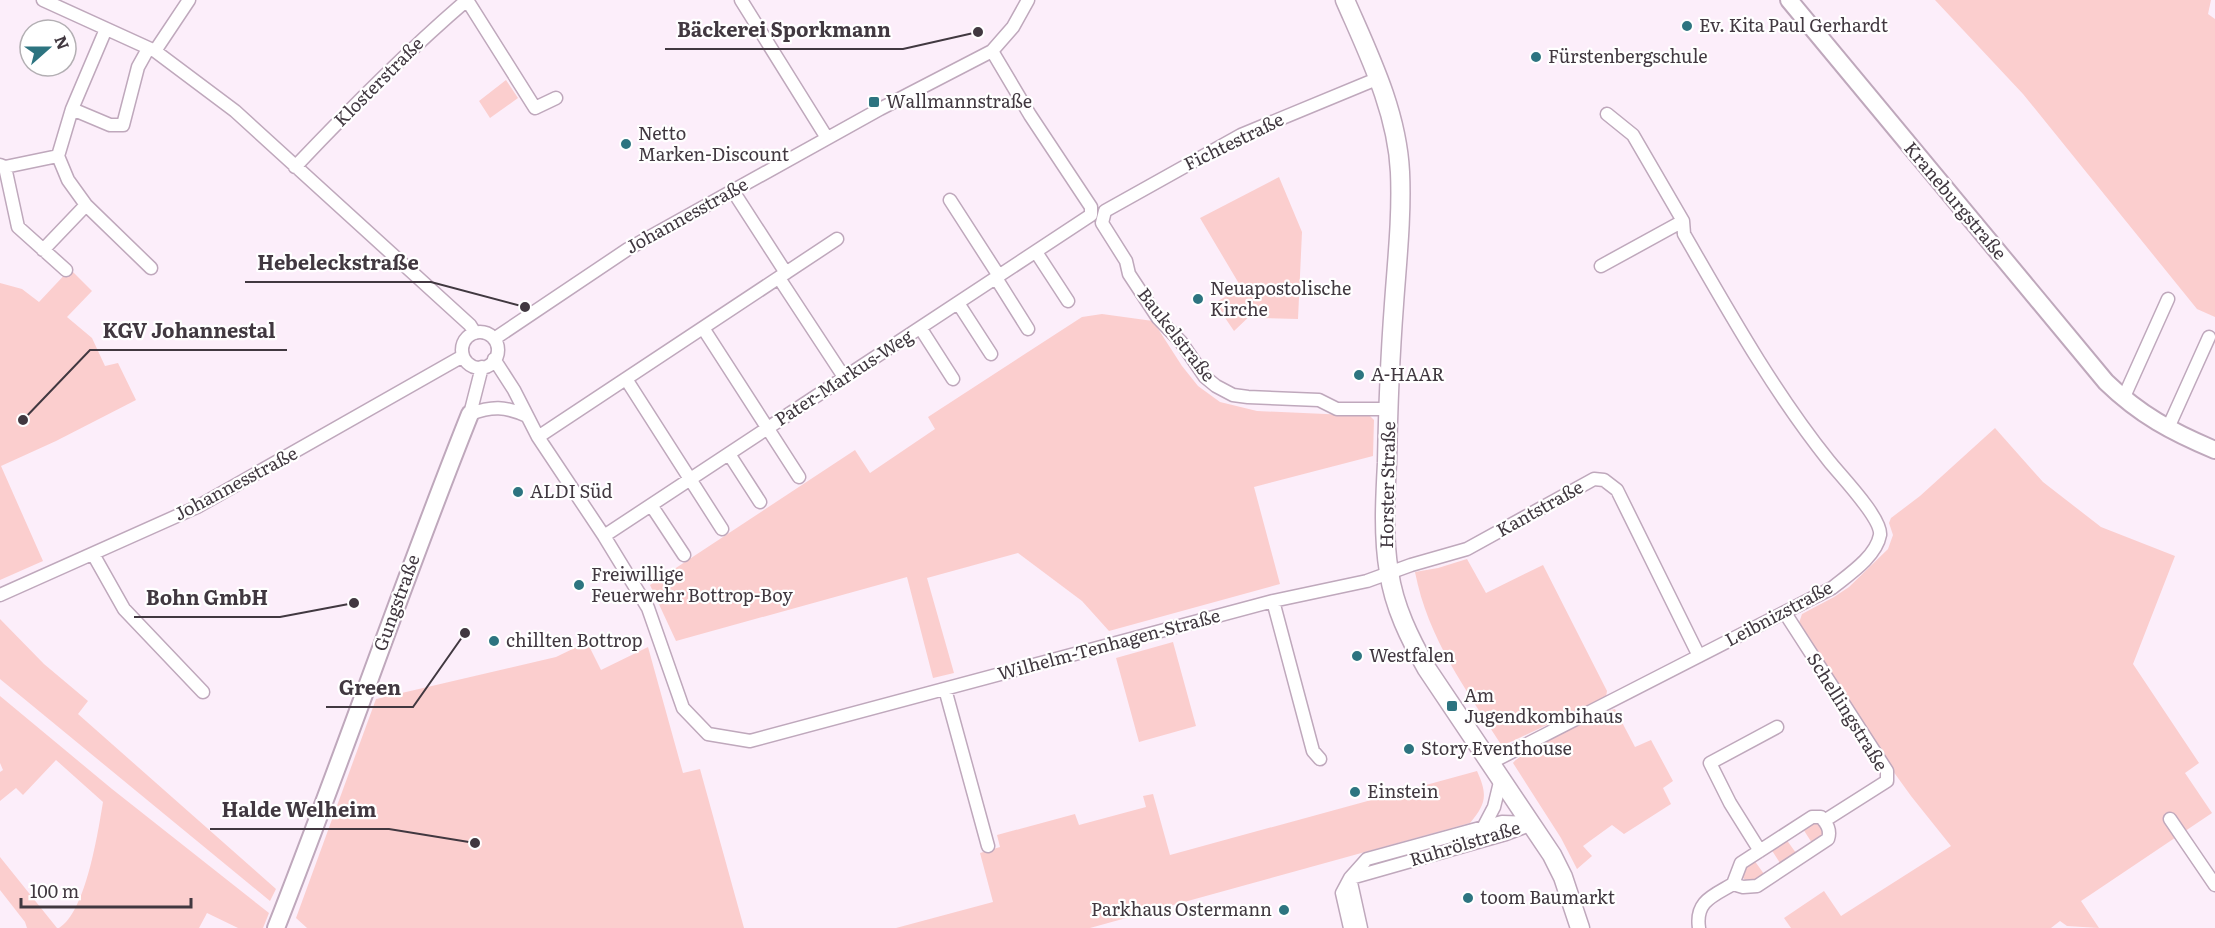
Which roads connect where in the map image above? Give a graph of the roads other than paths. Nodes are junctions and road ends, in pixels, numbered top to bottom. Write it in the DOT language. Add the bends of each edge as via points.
graph roads {
  1 [pos="43,0"];
  2 [pos="189,0"];
  3 [pos="467,0"];
  4 [pos="741,0"];
  5 [pos="1028,0"];
  6 [pos="1345,0"];
  7 [pos="1789,0"];
  8 [pos="106,29"];
  9 [pos="151,50"];
  10 [pos="992,51"];
  11 [pos="1379,78"];
  12 [pos="556,98"];
  13 [pos="72,110"];
  14 [pos="1607,114"];
  15 [pos="827,138"];
  16 [pos="58,156"];
  17 [pos="2,166"];
  18 [pos="295,167"];
  19 [pos="734,191"];
  20 [pos="950,200"];
  21 [pos="86,205"];
  22 [pos="1683,221"];
  23 [pos="1102,223"];
  24 [pos="837,239"];
  25 [pos="43,250"];
  26 [pos="1036,252"];
  27 [pos="1601,266"];
  28 [pos="151,268"];
  29 [pos="66,270"];
  30 [pos="782,275"];
  31 [pos="998,277"];
  32 [pos="2168,299"];
  33 [pos="1068,301"];
  34 [pos="958,303"];
  35 [pos="703,328"];
  36 [pos="921,329"];
  37 [pos="1028,329"];
  38 [pos="475,333"];
  39 [pos="2209,337"];
  40 [pos="494,339"];
  41 [pos="991,354"];
  42 [pos="463,356"];
  43 [pos="495,359"];
  44 [pos="482,367"];
  45 [pos="844,377"];
  46 [pos="953,378"];
  47 [pos="626,379"];
  48 [pos="2123,399"];
  49 [pos="1389,409"];
  50 [pos="470,414"];
  51 [pos="527,416"];
  52 [pos="768,428"];
  53 [pos="2168,428"];
  54 [pos="538,437"];
  55 [pos="2215,450"];
  56 [pos="729,454"];
  57 [pos="799,477"];
  58 [pos="691,479"];
  59 [pos="760,502"];
  60 [pos="651,505"];
  61 [pos="722,529"];
  62 [pos="604,536"];
  63 [pos="93,554"];
  64 [pos="684,555"];
  65 [pos="1389,573"];
  66 [pos="0,595"];
  67 [pos="1273,601"];
  68 [pos="1785,613"];
  69 [pos="1699,656"];
  70 [pos="945,689"];
  71 [pos="204,692"];
  72 [pos="1777,727"];
  73 [pos="1320,759"];
  74 [pos="1490,763"];
  75 [pos="1501,778"];
  76 [pos="2170,819"];
  77 [pos="1824,821"];
  78 [pos="1532,824"];
  79 [pos="1483,828"];
  80 [pos="988,846"];
  81 [pos="1760,851"];
  82 [pos="1350,878"];
  83 [pos="1732,884"];
  84 [pos="2215,885"];
  85 [pos="276,928"];
  86 [pos="1350,928"];
  87 [pos="1361,928"];
  88 [pos="1580,928"];
  89 [pos="1699,928"];
  1 -- 8 [label="street"];
  2 -- 9 [label="street"];
  3 -- 12 [label="street, Klosterstraße" via="535,108"];
  3 -- 18 [label="street, Klosterstraße" via="429,32"];
  4 -- 15 [label="street"];
  5 -- 10 [label="street, Johannesstraße"];
  6 -- 11 [label="main road, Horster Straße"];
  7 -- 48 [label="street, Kraneburgstraße"];
  8 -- 9 [label="street"];
  8 -- 13 [label="street"];
  9 -- 13 [label="street" via="138,67 123,125 110,125"];
  9 -- 18 [label="street" via="235,111"];
  10 -- 15 [label="street, Johannesstraße"];
  10 -- 26 [label="street, Pater-Markus-Weg" via="1092,211 1089,218"];
  11 -- 23 [label="street, Fichtestraße" via="1241,135 1105,211"];
  11 -- 49 [label="main road, Horster Straße" via="1392,118 1400,171"];
  13 -- 16 [label="street"];
  14 -- 22 [label="street, Leibnizstraße" via="1633,135"];
  15 -- 19 [label="street, Johannesstraße"];
  16 -- 17 [label="street"];
  16 -- 21 [label="street" via="68,180"];
  17 -- 25 [label="street" via="18,227"];
  18 -- 38 [label="street" via="470,324"];
  19 -- 30 [label="street"];
  19 -- 40 [label="street, Johannesstraße" via="614,258"];
  20 -- 31 [label="street"];
  21 -- 25 [label="street"];
  21 -- 28 [label="street"];
  22 -- 27 [label="street"];
  22 -- 68 [label="street, Leibnizstraße" via="1684,234 1749,348 1827,459 1876,520 1880,533 1875,548 1853,571 1832,588"];
  23 -- 49 [label="street, Baukelstraße" via="1158,318 1216,386 1233,395 1319,400 1337,409"];
  24 -- 30 [label="street"];
  25 -- 29 [label="street"];
  26 -- 31 [label="street, Pater-Markus-Weg"];
  26 -- 33 [label="street"];
  30 -- 35 [label="street"];
  30 -- 45 [label="street"];
  31 -- 34 [label="street, Pater-Markus-Weg"];
  31 -- 37 [label="street"];
  32 -- 48 [label="street"];
  34 -- 36 [label="street, Pater-Markus-Weg"];
  34 -- 41 [label="street"];
  35 -- 47 [label="street"];
  35 -- 52 [label="street"];
  36 -- 45 [label="street, Pater-Markus-Weg"];
  36 -- 46 [label="street, Pater-Markus-Weg"];
  38 -- 40 [label="street" via="484,332"];
  38 -- 42 [label="street" via="464,342"];
  39 -- 53 [label="street"];
  40 -- 43 [label="street"];
  42 -- 44 [label="street" via="469,364"];
  42 -- 63 [label="street, Johannesstraße" via="197,507"];
  43 -- 44 [label="street"];
  43 -- 51 [label="street, Wilhelm-Tenhagen-Straße"];
  44 -- 50 [label="street, Gungstraße"];
  45 -- 52 [label="street, Pater-Markus-Weg"];
  47 -- 54 [label="street"];
  47 -- 58 [label="street"];
  48 -- 53 [label="street, Kraneburgstraße"];
  49 -- 65 [label="main road, Horster Straße"];
  50 -- 51 [label="street" via="495,407"];
  50 -- 85 [label="street, Gungstraße"];
  51 -- 54 [label="street, Wilhelm-Tenhagen-Straße"];
  52 -- 56 [label="street, Pater-Markus-Weg"];
  52 -- 57 [label="street, Pater-Markus-Weg"];
  53 -- 55 [label="street, Kraneburgstraße"];
  54 -- 62 [label="street, Wilhelm-Tenhagen-Straße"];
  56 -- 58 [label="street, Pater-Markus-Weg"];
  56 -- 59 [label="street"];
  58 -- 60 [label="street, Pater-Markus-Weg"];
  58 -- 61 [label="street"];
  60 -- 62 [label="street, Pater-Markus-Weg"];
  60 -- 64 [label="street"];
  62 -- 70 [label="street, Wilhelm-Tenhagen-Straße" via="648,608 682,708 708,734 750,741"];
  63 -- 66 [label="street, Johannesstraße"];
  63 -- 71 [label="street" via="124,609"];
  65 -- 67 [label="street, Wilhelm-Tenhagen-Straße"];
  65 -- 69 [label="street, Kantstraße" via="1467,549 1585,483 1604,480 1620,496"];
  65 -- 74 [label="main road, Horster Straße" via="1413,644"];
  67 -- 70 [label="street, Wilhelm-Tenhagen-Straße"];
  67 -- 73 [label="street" via="1313,751"];
  68 -- 69 [label="street, Leibnizstraße"];
  68 -- 77 [label="street, Schellingstraße" via="1887,771 1887,781"];
  69 -- 74 [label="street, Leibnizstraße"];
  70 -- 80 [label="street"];
  72 -- 81 [label="street" via="1710,763"];
  74 -- 75 [label="main road, Horster Straße"];
  75 -- 78 [label="main road, Horster Straße"];
  75 -- 79 [label="street, Ruhrölstraße" via="1494,807"];
  76 -- 84 [label="street"];
  77 -- 81 [label="street" via="1812,817"];
  77 -- 83 [label="street" via="1830,833 1828,839 1757,886"];
  78 -- 79 [label="street, Ruhrölstraße" via="1502,822"];
  78 -- 82 [label="street, Ruhrölstraße"];
  78 -- 88 [label="main road, Horster Straße" via="1563,877"];
  79 -- 82 [label="street, Ruhrölstraße" via="1367,859"];
  81 -- 83 [label="street" via="1741,863"];
  82 -- 86 [label="street" via="1341,893"];
  82 -- 87 [label="street"];
  83 -- 89 [label="street" via="1700,906"];
}
